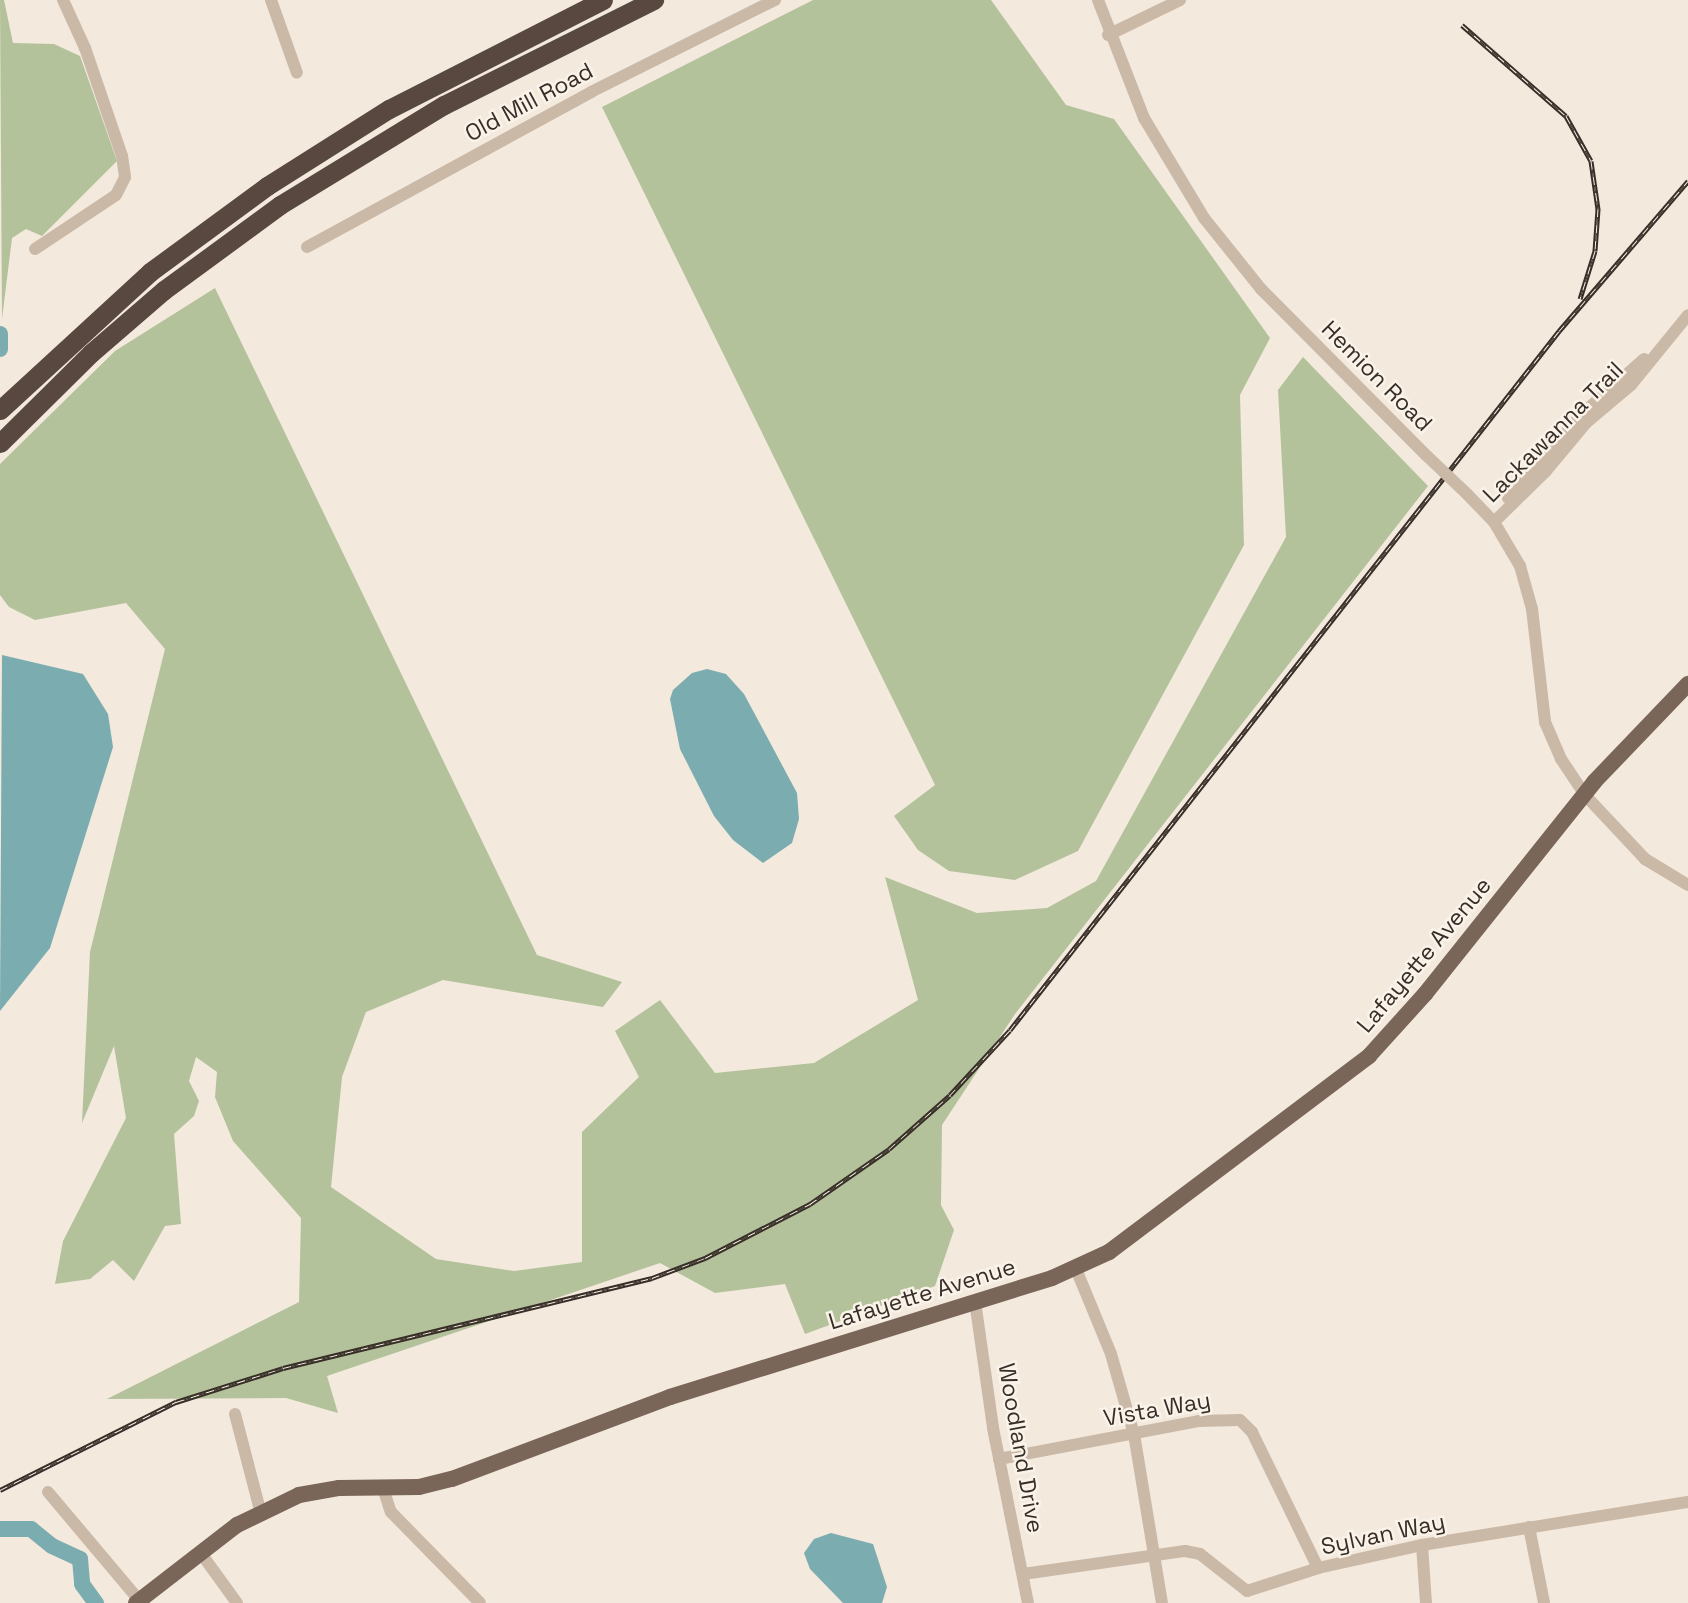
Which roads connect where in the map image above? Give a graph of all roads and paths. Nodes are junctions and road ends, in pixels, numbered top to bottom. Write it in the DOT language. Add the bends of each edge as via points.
graph roads {
  1 [pos="63,0"];
  2 [pos="271,0"];
  3 [pos="603,0"];
  4 [pos="654,0"];
  5 [pos="775,0"];
  6 [pos="1098,0"];
  7 [pos="1180,0"];
  8 [pos="1108,35"];
  9 [pos="297,73"];
  10 [pos="307,247"];
  11 [pos="35,249"];
  12 [pos="1686,318"];
  13 [pos="0,410"];
  14 [pos="0,443"];
  15 [pos="1494,522"];
  16 [pos="1688,684"];
  17 [pos="1585,795"];
  18 [pos="1688,885"];
  19 [pos="1076,1269"];
  20 [pos="975,1301"];
  21 [pos="235,1414"];
  22 [pos="1134,1434"];
  23 [pos="999,1459"];
  24 [pos="383,1488"];
  25 [pos="48,1492"];
  26 [pos="1688,1502"];
  27 [pos="260,1510"];
  28 [pos="1529,1527"];
  29 [pos="1422,1545"];
  30 [pos="200,1552"];
  31 [pos="1154,1556"];
  32 [pos="1318,1568"];
  33 [pos="1023,1574"];
  34 [pos="1248,1597"];
  35 [pos="137,1602"];
  36 [pos="237,1603"];
  37 [pos="480,1603"];
  38 [pos="1028,1603"];
  39 [pos="1162,1603"];
  40 [pos="1426,1603"];
  41 [pos="1544,1603"];
  1 -- 11 [label="street" via="85,48 125,177 116,195 104,205"];
  2 -- 9 [label="street"];
  3 -- 13 [label="highway" via="389,109 267,186 150,272"];
  4 -- 14 [label="highway" via="444,106 280,205 164,290 91,353"];
  5 -- 10 [label="street, Old Mill Road" via="580,98"];
  6 -- 8 [label="street, Hemion Road"];
  7 -- 8 [label="street"];
  8 -- 15 [label="street, Hemion Road, bridge" via="1172,169 1230,253"];
  12 -- 15 [label="street, Lackawanna Trail" via="1631,385 1586,423"];
  15 -- 17 [label="street, Hemion Road" via="1527,588 1545,722 1561,759"];
  16 -- 17 [label="main road, Lafayette Avenue"];
  17 -- 18 [label="street, Hemion Road" via="1645,859"];
  17 -- 19 [label="main road, Lafayette Avenue" via="1369,1056 1137,1232"];
  19 -- 20 [label="main road, Lafayette Avenue"];
  19 -- 22 [label="street" via="1111,1354"];
  20 -- 23 [label="street, Woodland Drive"];
  20 -- 24 [label="main road, Lafayette Avenue" via="670,1397 452,1479 419,1487"];
  21 -- 27 [label="street"];
  22 -- 23 [label="street, Vista Way"];
  22 -- 31 [label="street"];
  22 -- 32 [label="street, Vista Way" via="1226,1418 1240,1420 1252,1432"];
  23 -- 33 [label="street, Woodland Drive"];
  24 -- 27 [label="main road, Lafayette Avenue" via="299,1495"];
  24 -- 37 [label="street" via="391,1512"];
  25 -- 35 [label="street"];
  26 -- 28 [label="street, Sylvan Way"];
  27 -- 30 [label="main road, Lafayette Avenue"];
  28 -- 29 [label="street, Sylvan Way"];
  28 -- 41 [label="street"];
  29 -- 32 [label="street, Sylvan Way"];
  29 -- 40 [label="street"];
  30 -- 35 [label="main road, Lafayette Avenue"];
  30 -- 36 [label="street"];
  31 -- 33 [label="street"];
  31 -- 34 [label="street" via="1200,1554"];
  31 -- 39 [label="street"];
  32 -- 34 [label="street, Sylvan Way"];
  33 -- 38 [label="street, Woodland Drive"];
}
